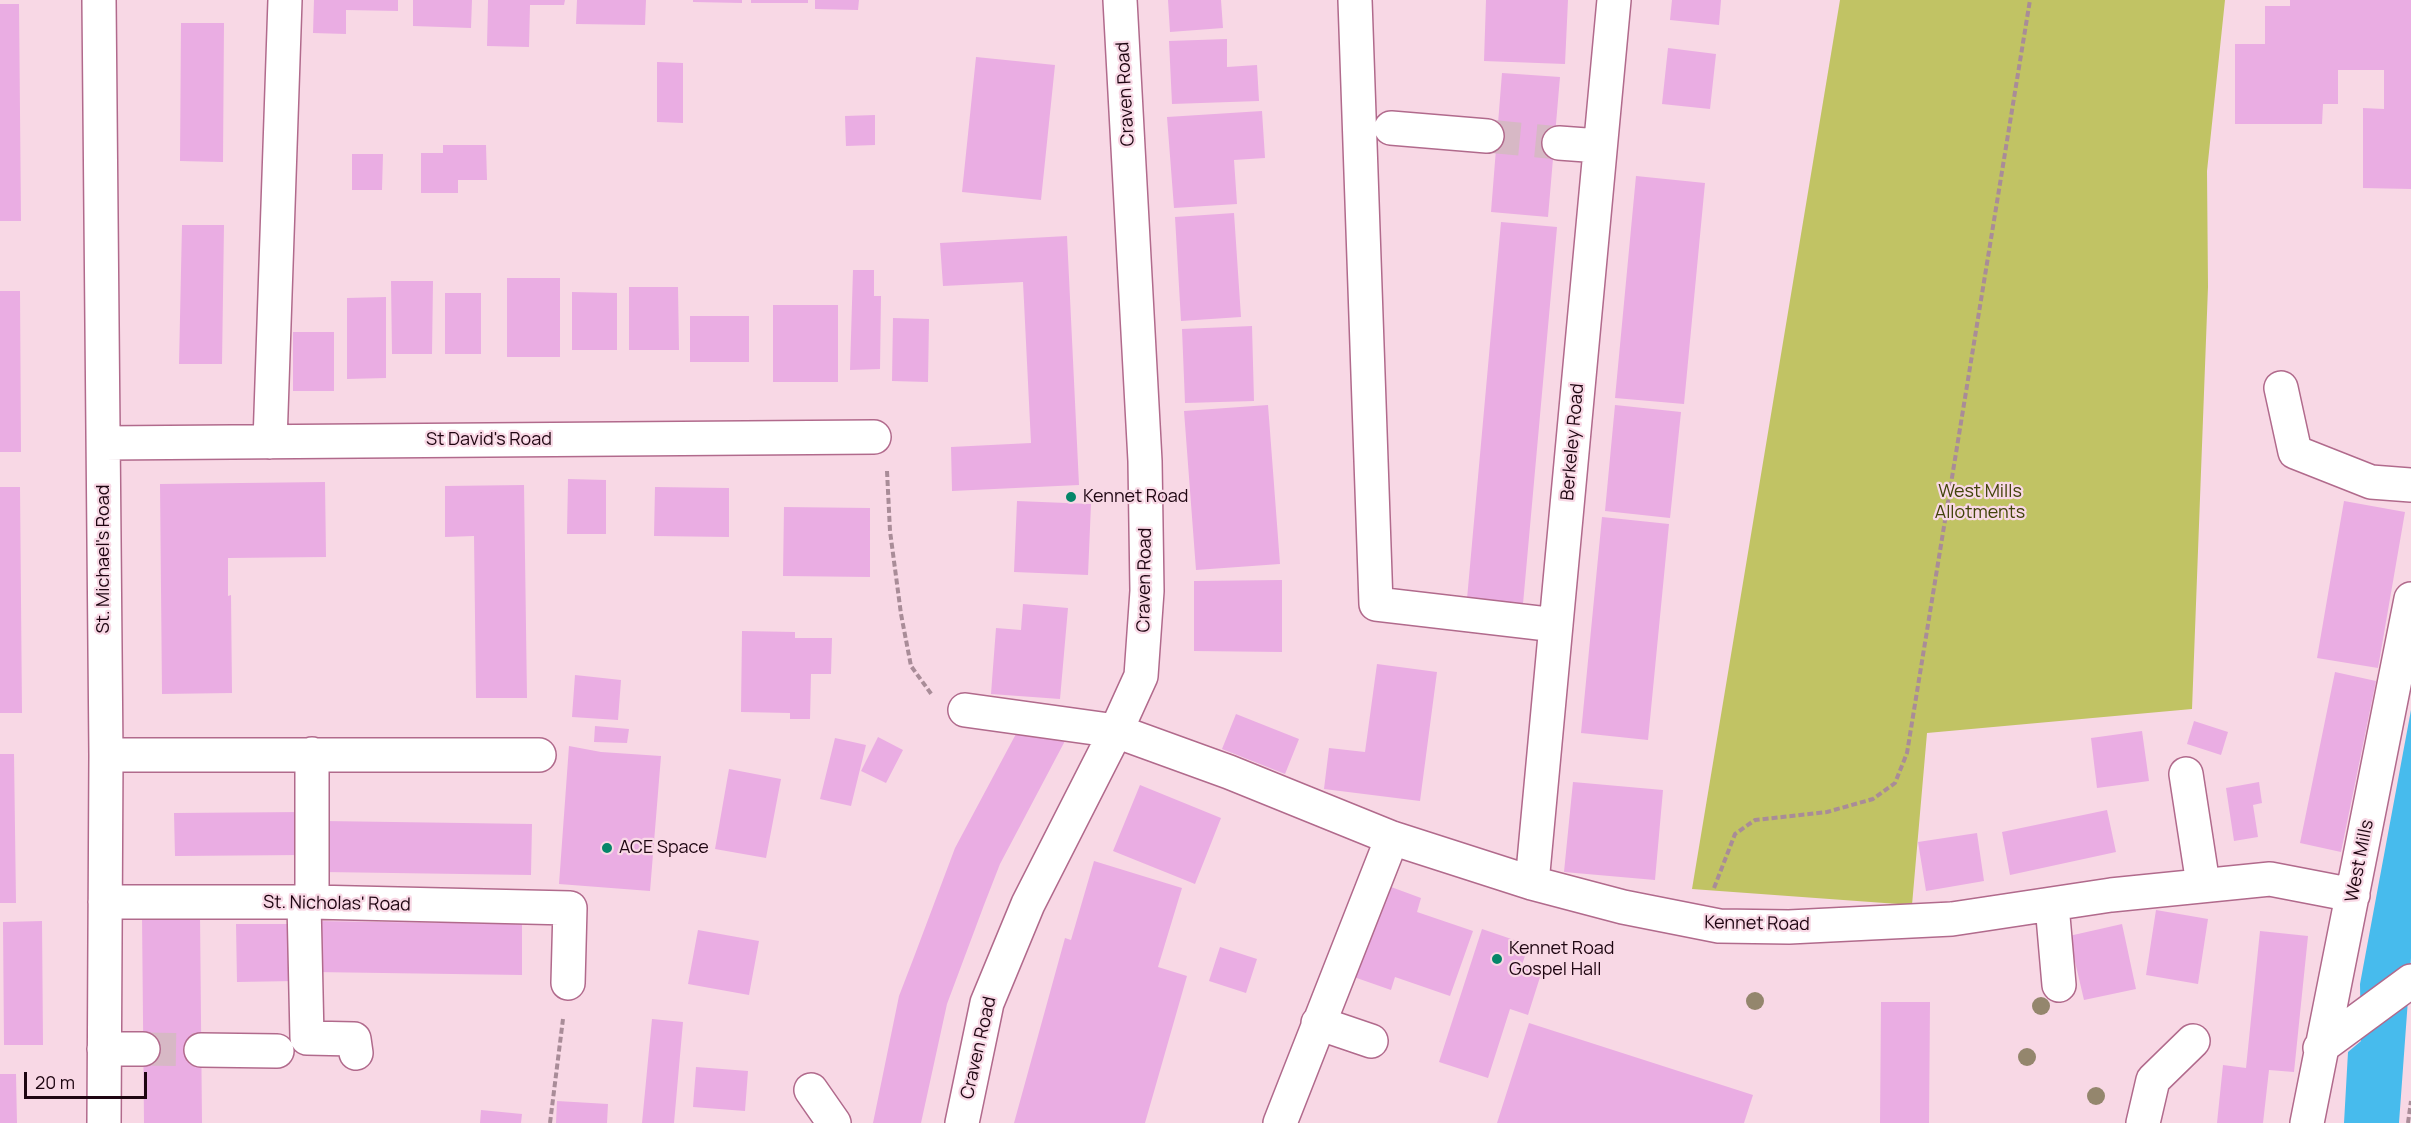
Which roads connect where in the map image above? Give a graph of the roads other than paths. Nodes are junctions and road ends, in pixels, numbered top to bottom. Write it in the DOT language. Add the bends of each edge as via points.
graph roads {
  1 [pos="99,0"];
  2 [pos="285,0"];
  3 [pos="1120,0"];
  4 [pos="1355,0"];
  5 [pos="1614,0"];
  6 [pos="1391,128"];
  7 [pos="1487,136"];
  8 [pos="1559,142"];
  9 [pos="1600,146"];
  10 [pos="2280,388"];
  11 [pos="873,435"];
  12 [pos="270,442"];
  13 [pos="104,443"];
  14 [pos="2411,485"];
  15 [pos="2411,599"];
  16 [pos="1556,626"];
  17 [pos="965,710"];
  18 [pos="1116,731"];
  19 [pos="312,754"];
  20 [pos="106,755"];
  21 [pos="539,755"];
  22 [pos="2186,774"];
  23 [pos="1392,838"];
  24 [pos="1532,883"];
  25 [pos="2203,884"];
  26 [pos="2353,895"];
  27 [pos="105,902"];
  28 [pos="308,903"];
  29 [pos="2052,905"];
  30 [pos="2411,981"];
  31 [pos="568,983"];
  32 [pos="2058,985"];
  33 [pos="1317,1023"];
  34 [pos="1371,1041"];
  35 [pos="2193,1041"];
  36 [pos="2328,1042"];
  37 [pos="104,1049"];
  38 [pos="143,1049"];
  39 [pos="201,1050"];
  40 [pos="277,1051"];
  41 [pos="356,1053"];
  42 [pos="811,1090"];
  43 [pos="104,1121"];
  44 [pos="834,1123"];
  45 [pos="962,1123"];
  46 [pos="1280,1123"];
  47 [pos="2143,1123"];
  48 [pos="2307,1123"];
  1 -- 13 [label="street, St. Michael's Road"];
  2 -- 12 [label="street"];
  3 -- 18 [label="street, Craven Road" via="1145,461 1148,591 1141,676"];
  4 -- 16 [label="street" via="1376,604"];
  5 -- 9 [label="street, Berkeley Road"];
  6 -- 7 [label="street"];
  8 -- 9 [label="street"];
  9 -- 16 [label="street, Berkeley Road"];
  10 -- 14 [label="street" via="2295,452 2371,482"];
  11 -- 12 [label="street, St David's Road"];
  12 -- 13 [label="street, St David's Road"];
  13 -- 20 [label="street, St. Michael's Road"];
  15 -- 26 [label="street, West Mills"];
  16 -- 24 [label="street, Berkeley Road"];
  17 -- 18 [label="street, Kennet Road"];
  18 -- 23 [label="street, Kennet Road" via="1229,771"];
  18 -- 45 [label="street, Craven Road" via="1028,904 987,1002"];
  19 -- 20 [label="street"];
  19 -- 21 [label="street"];
  19 -- 28 [label="street"];
  20 -- 27 [label="street, St. Michael's Road"];
  22 -- 25 [label="street"];
  23 -- 24 [label="street, Kennet Road"];
  23 -- 33 [label="street"];
  24 -- 29 [label="street, Kennet Road" via="1700,923 1789,927 1952,919"];
  25 -- 26 [label="street, Kennet Road" via="2270,879"];
  25 -- 29 [label="street, Kennet Road"];
  26 -- 36 [label="street, West Mills"];
  27 -- 28 [label="street, St. Nicholas' Road"];
  27 -- 37 [label="street, St. Michael's Road"];
  28 -- 31 [label="street, St. Nicholas' Road" via="570,908"];
  28 -- 41 [label="street" via="307,1038 354,1039"];
  29 -- 32 [label="street"];
  30 -- 36 [label="street"];
  33 -- 34 [label="street"];
  33 -- 46 [label="street"];
  35 -- 47 [label="street" via="2153,1080"];
  36 -- 48 [label="street, West Mills"];
  37 -- 38 [label="street"];
  37 -- 43 [label="street, St. Michael's Road"];
  39 -- 40 [label="street"];
  42 -- 44 [label="street"];
}
